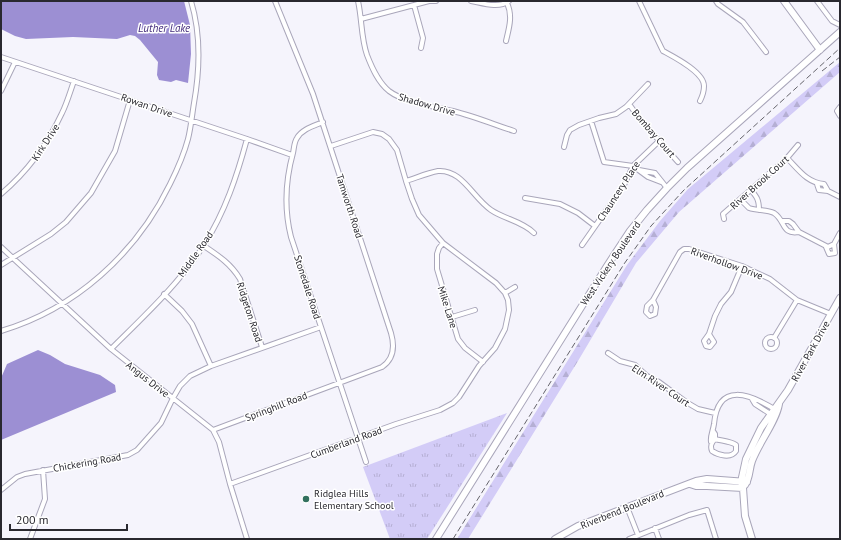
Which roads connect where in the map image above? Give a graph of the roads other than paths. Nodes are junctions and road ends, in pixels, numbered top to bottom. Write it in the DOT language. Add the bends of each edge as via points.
graph roads {
  1 [pos="191,1"];
  2 [pos="274,1"];
  3 [pos="358,1"];
  4 [pos="436,1"];
  5 [pos="471,1"];
  6 [pos="639,1"];
  7 [pos="716,1"];
  8 [pos="784,1"];
  9 [pos="817,1"];
  10 [pos="508,2"];
  11 [pos="414,5"];
  12 [pos="361,19"];
  13 [pos="840,25"];
  14 [pos="840,32"];
  15 [pos="506,41"];
  16 [pos="421,48"];
  17 [pos="820,50"];
  18 [pos="766,52"];
  19 [pos="1,57"];
  20 [pos="15,62"];
  21 [pos="74,81"];
  22 [pos="648,84"];
  23 [pos="1,91"];
  24 [pos="130,100"];
  25 [pos="700,101"];
  26 [pos="629,104"];
  27 [pos="840,107"];
  28 [pos="840,116"];
  29 [pos="191,120"];
  30 [pos="591,121"];
  31 [pos="323,122"];
  32 [pos="514,131"];
  33 [pos="247,139"];
  34 [pos="659,141"];
  35 [pos="798,145"];
  36 [pos="331,146"];
  37 [pos="564,147"];
  38 [pos="292,155"];
  39 [pos="786,158"];
  40 [pos="678,162"];
  41 [pos="633,166"];
  42 [pos="406,181"];
  43 [pos="667,188"];
  44 [pos="751,190"];
  45 [pos="1,194"];
  46 [pos="840,197"];
  47 [pos="525,198"];
  48 [pos="740,199"];
  49 [pos="759,210"];
  50 [pos="724,219"];
  51 [pos="782,221"];
  52 [pos="595,226"];
  53 [pos="799,232"];
  54 [pos="534,233"];
  55 [pos="840,233"];
  56 [pos="443,243"];
  57 [pos="834,244"];
  58 [pos="582,245"];
  59 [pos="204,246"];
  60 [pos="1,247"];
  61 [pos="826,247"];
  62 [pos="13,258"];
  63 [pos="1,265"];
  64 [pos="742,266"];
  65 [pos="515,287"];
  66 [pos="505,293"];
  67 [pos="164,294"];
  68 [pos="840,298"];
  69 [pos="653,300"];
  70 [pos="796,300"];
  71 [pos="62,304"];
  72 [pos="475,310"];
  73 [pos="831,314"];
  74 [pos="452,317"];
  75 [pos="321,328"];
  76 [pos="1,331"];
  77 [pos="709,334"];
  78 [pos="774,338"];
  79 [pos="262,347"];
  80 [pos="111,349"];
  81 [pos="608,353"];
  82 [pos="483,362"];
  83 [pos="211,366"];
  84 [pos="340,383"];
  85 [pos="173,398"];
  86 [pos="715,413"];
  87 [pos="774,413"];
  88 [pos="214,430"];
  89 [pos="358,438"];
  90 [pos="713,441"];
  91 [pos="366,462"];
  92 [pos="43,470"];
  93 [pos="744,482"];
  94 [pos="230,484"];
  95 [pos="690,484"];
  96 [pos="743,488"];
  97 [pos="1,490"];
  98 [pos="627,506"];
  99 [pos="655,528"];
  100 [pos="638,535"];
  101 [pos="30,539"];
  102 [pos="248,539"];
  103 [pos="436,539"];
  104 [pos="555,539"];
  105 [pos="629,539"];
  106 [pos="659,539"];
  107 [pos="716,539"];
  108 [pos="752,539"];
  1 -- 29 [label="street" via="197,22 198,41 197,88"];
  2 -- 31 [label="street, Tamworth Road" via="309,82"];
  3 -- 12 [label="street, Shadow Drive"];
  4 -- 11 [label="street"];
  5 -- 10 [label="street" via="495,5"];
  6 -- 25 [label="street" via="663,51 690,67 700,77 704,86"];
  7 -- 18 [label="street" via="743,22"];
  8 -- 17 [label="main road"];
  9 -- 13 [label="street" via="832,21"];
  10 -- 15 [label="street" via="511,17"];
  11 -- 12 [label="street"];
  11 -- 16 [label="street" via="423,38"];
  12 -- 32 [label="street, Shadow Drive" via="367,56 378,78 388,90 399,97 454,111"];
  14 -- 17 [label="main road, West Vickery Boulevard"];
  17 -- 43 [label="main road, West Vickery Boulevard"];
  19 -- 20 [label="street, Rowan Drive"];
  20 -- 21 [label="street, Rowan Drive"];
  20 -- 23 [label="street"];
  21 -- 24 [label="street, Rowan Drive"];
  21 -- 45 [label="street, Kirk Drive" via="63,112 50,137 20,176"];
  22 -- 26 [label="street"];
  24 -- 29 [label="street, Rowan Drive"];
  24 -- 62 [label="street" via="115,151 91,193 61,226"];
  26 -- 30 [label="street" via="616,114"];
  26 -- 34 [label="street, Bombay Court"];
  27 -- 28 [label="street" via="836,111"];
  29 -- 33 [label="street, Rowan Drive"];
  29 -- 71 [label="street" via="177,168 152,217 112,266"];
  30 -- 37 [label="street" via="570,130"];
  30 -- 41 [label="street" via="604,162"];
  31 -- 36 [label="street, Tamworth Road"];
  31 -- 38 [label="street, Stonedale Road" via="303,131 297,138"];
  33 -- 38 [label="street, Rowan Drive"];
  33 -- 59 [label="street, Middle Road" via="230,194"];
  34 -- 40 [label="street, Bombay Court"];
  34 -- 41 [label="street, Chauncery Place"];
  35 -- 39 [label="street, River Brook Court"];
  36 -- 42 [label="street" via="374,132 382,134 397,150"];
  36 -- 84 [label="street, Tamworth Road" via="394,347 389,362 382,368"];
  38 -- 75 [label="street, Stonedale Road" via="286,182 288,227"];
  39 -- 44 [label="street, River Brook Court"];
  39 -- 46 [label="street" via="807,178 817,184 824,184 828,190"];
  41 -- 43 [label="street"];
  41 -- 52 [label="street, Chauncery Place" via="624,185"];
  42 -- 54 [label="street" via="439,171 453,174 489,209"];
  42 -- 56 [label="street" via="419,215"];
  43 -- 103 [label="main road, West Vickery Boulevard" via="615,252"];
  44 -- 48 [label="street, River Brook Court"];
  44 -- 49 [label="street" via="758,198"];
  47 -- 52 [label="street" via="560,204"];
  48 -- 49 [label="street" via="749,208"];
  48 -- 50 [label="street, River Brook Court" via="723,214"];
  49 -- 51 [label="street" via="772,212"];
  51 -- 53 [label="street" via="789,221"];
  51 -- 53 [label="street" via="787,231"];
  52 -- 58 [label="street, Chauncery Place"];
  53 -- 61 [label="street"];
  55 -- 57 [label="street"];
  56 -- 66 [label="street" via="496,283"];
  56 -- 74 [label="street, Mike Lane" via="437,254 436,269"];
  57 -- 61 [label="street"];
  57 -- 61 [label="street" via="835,253 829,254"];
  59 -- 67 [label="street, Middle Road"];
  59 -- 79 [label="street, Ridgeton Road" via="225,260 240,279"];
  60 -- 62 [label="street, Angus Drive"];
  62 -- 63 [label="street"];
  62 -- 71 [label="street, Angus Drive"];
  64 -- 69 [label="street, Riverhollow Drive" via="684,249"];
  64 -- 70 [label="street, Riverhollow Drive" via="770,279"];
  64 -- 77 [label="street" via="731,292 714,316"];
  65 -- 66 [label="street"];
  66 -- 82 [label="street" via="509,310 505,329 495,348"];
  67 -- 80 [label="street, Middle Road"];
  67 -- 83 [label="street" via="192,324"];
  68 -- 73 [label="main road, River Park Drive"];
  70 -- 73 [label="street, Riverhollow Drive"];
  70 -- 78 [label="street"];
  71 -- 76 [label="street" via="29,321"];
  71 -- 80 [label="street, Angus Drive"];
  72 -- 74 [label="street"];
  73 -- 87 [label="main road, River Park Drive"];
  74 -- 82 [label="street, Mike Lane" via="460,342"];
  75 -- 79 [label="street, Chickering Road"];
  75 -- 84 [label="street, Stonedale Road"];
  79 -- 83 [label="street, Chickering Road"];
  80 -- 85 [label="street, Angus Drive"];
  81 -- 86 [label="street, Elm River Court" via="620,361 635,365 647,376 660,382 698,409"];
  82 -- 89 [label="street, Cumberland Road" via="453,403 440,410"];
  83 -- 85 [label="street, Chickering Road" via="190,376"];
  84 -- 88 [label="street, Springhill Road"];
  84 -- 89 [label="street, Stonedale Road"];
  85 -- 88 [label="street, Angus Drive"];
  85 -- 92 [label="street, Chickering Road" via="162,423 137,450 128,455"];
  86 -- 87 [label="street" via="719,403 730,396 746,396 758,399"];
  86 -- 90 [label="street" via="711,435"];
  87 -- 93 [label="main road, River Park Drive"];
  88 -- 94 [label="street, Angus Drive" via="220,442"];
  89 -- 91 [label="street, Stonedale Road"];
  89 -- 94 [label="street, Cumberland Road"];
  90 -- 90 [label="street" via="710,447 716,454 731,455 736,451 736,445 732,442"];
  92 -- 97 [label="street, Chickering Road" via="17,477"];
  92 -- 101 [label="street" via="45,498"];
  93 -- 95 [label="main road, Riverbend Boulevard" via="707,479"];
  93 -- 96 [label="main road, River Park Drive"];
  94 -- 102 [label="street, Angus Drive"];
  95 -- 96 [label="main road, Riverbend Boulevard"];
  95 -- 98 [label="main road, Riverbend Boulevard"];
  96 -- 108 [label="main road" via="745,516"];
  98 -- 100 [label="street"];
  98 -- 104 [label="main road, Riverbend Boulevard" via="578,526"];
  99 -- 100 [label="street"];
  99 -- 106 [label="street"];
  99 -- 107 [label="street" via="708,511"];
  100 -- 105 [label="street"];
}
